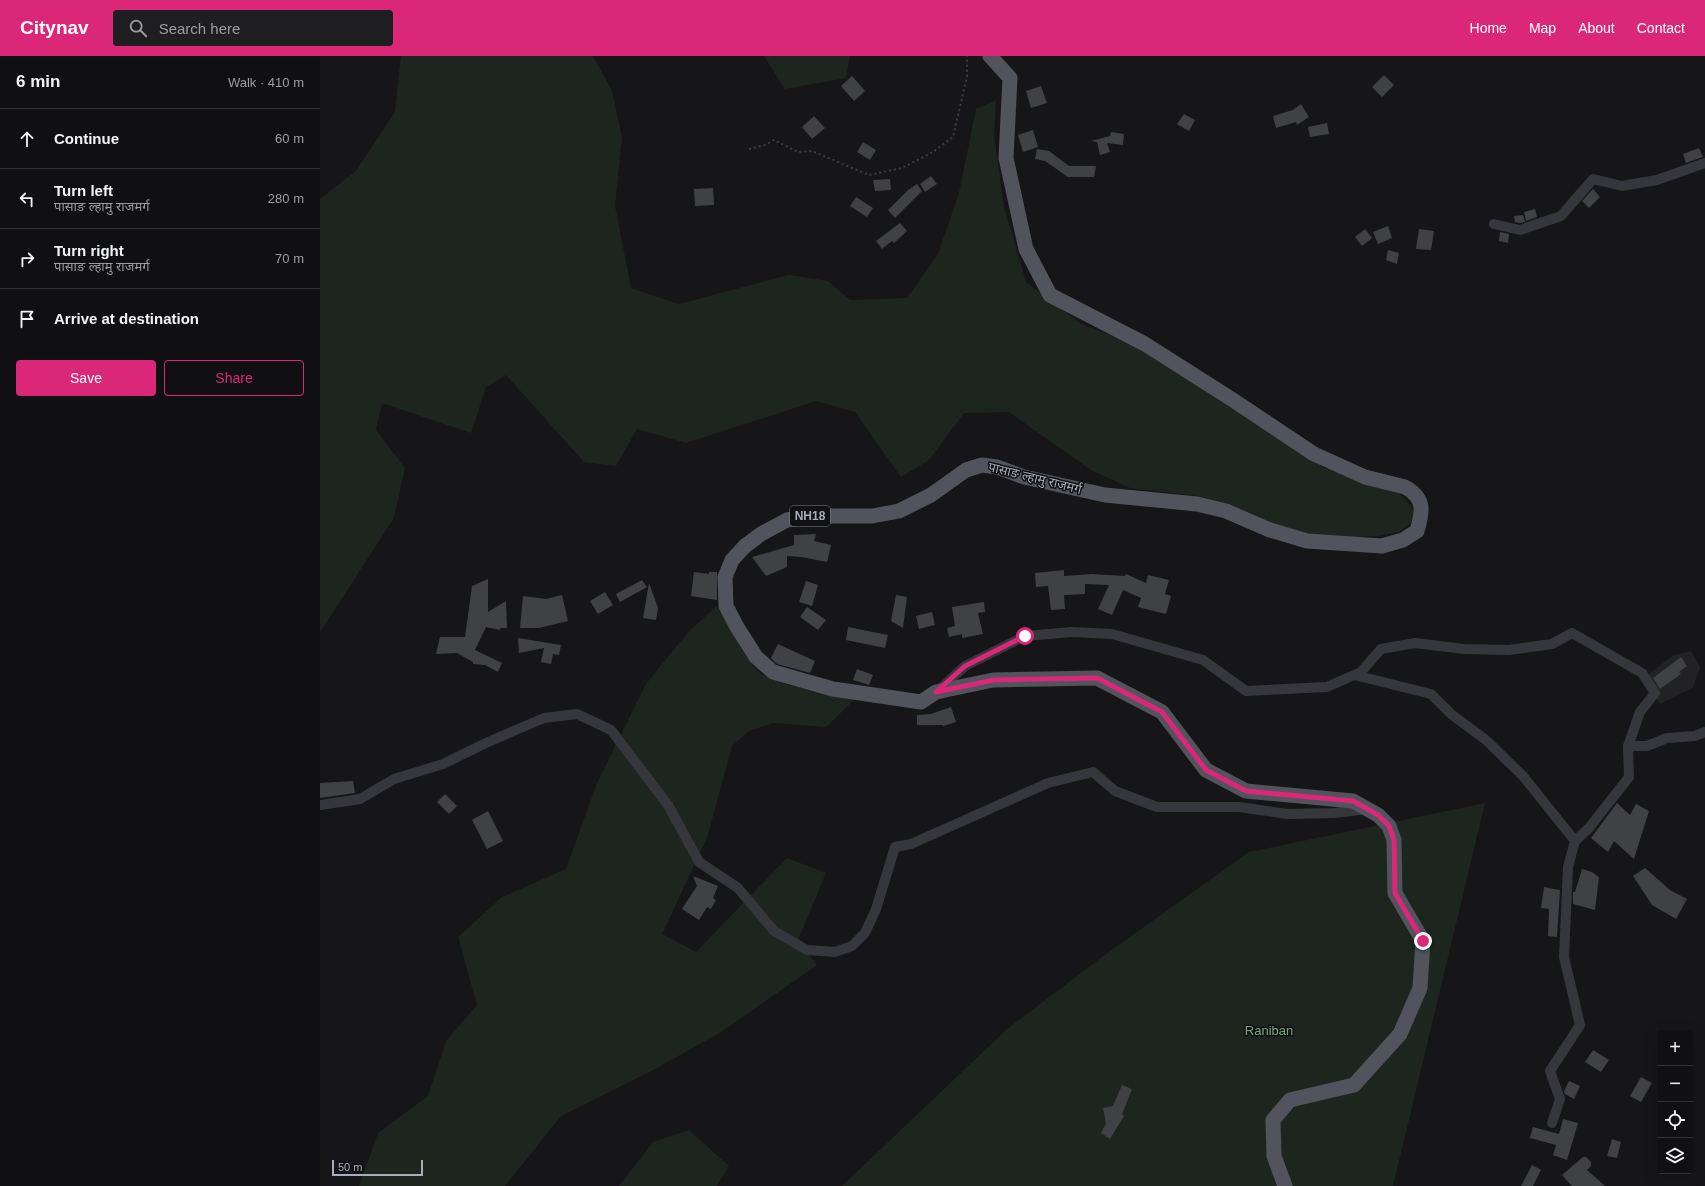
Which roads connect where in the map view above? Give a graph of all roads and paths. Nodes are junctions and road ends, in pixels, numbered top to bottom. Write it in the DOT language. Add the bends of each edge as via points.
graph roads {
  1 [pos="967,56"];
  2 [pos="990,56"];
  3 [pos="749,149"];
  4 [pos="1705,163"];
  5 [pos="1494,224"];
  6 [pos="1355,674"];
  7 [pos="936,692"];
  8 [pos="1705,732"];
  9 [pos="1628,746"];
  10 [pos="320,805"];
  11 [pos="1366,809"];
  12 [pos="1575,841"];
  13 [pos="1552,1123"];
  14 [pos="1285,1186"];
  1 -- 3 [label="path" via="967,76 953,138 902,168 869,175 812,151 798,152 774,140 765,146"];
  2 -- 7 [label="main road, पासाङ ल्हामु राजमर्ग / NH18" via="1010,78 1006,158 1026,249 1050,295 1145,344 1314,454 1365,477 1405,487 1415,494 1422,510 1417,531 1403,540 1382,546 1307,541 1270,530 1226,511 1197,504 1105,495 982,465 966,470 931,495 899,511 872,516 814,516 787,520 761,534 732,560 725,577 726,606 756,657 773,672 833,689 921,702"];
  4 -- 5 [label="street" via="1657,180 1622,186 1593,179 1562,216 1520,230"];
  6 -- 7 [label="street" via="1327,687 1246,691 1204,660 1112,634 1072,632 1025,636 965,666"];
  6 -- 9 [label="street" via="1361,672 1381,650 1388,648 1415,643 1464,649 1509,650 1552,644 1572,633 1642,673 1655,693 1640,712"];
  6 -- 12 [label="street" via="1431,694 1451,714 1486,740 1523,776"];
  7 -- 11 [label="main road, पासाङ ल्हामु राजमर्ग / NH18" via="994,680 1097,678 1162,712 1206,770 1246,791 1353,801"];
  8 -- 9 [label="street" via="1695,736 1667,738 1646,746"];
  9 -- 12 [label="street" via="1629,777 1589,828"];
  10 -- 11 [label="street" via="360,799 394,778 443,764 544,718 577,714 611,730 668,806 699,862 738,888 774,931 807,950 835,952 852,946 865,933 876,909 896,847 911,844 1048,783 1093,772 1115,791 1158,807 1239,807 1287,814 1336,814"];
  11 -- 14 [label="main road, पासाङ ल्हामु राजमर्ग / NH18" via="1385,821 1392,833 1395,893 1423,941 1420,988 1400,1034 1354,1085 1290,1100 1273,1120 1274,1156"];
  12 -- 13 [label="street" via="1568,867 1564,957 1580,1025 1550,1072 1560,1099"];
}
